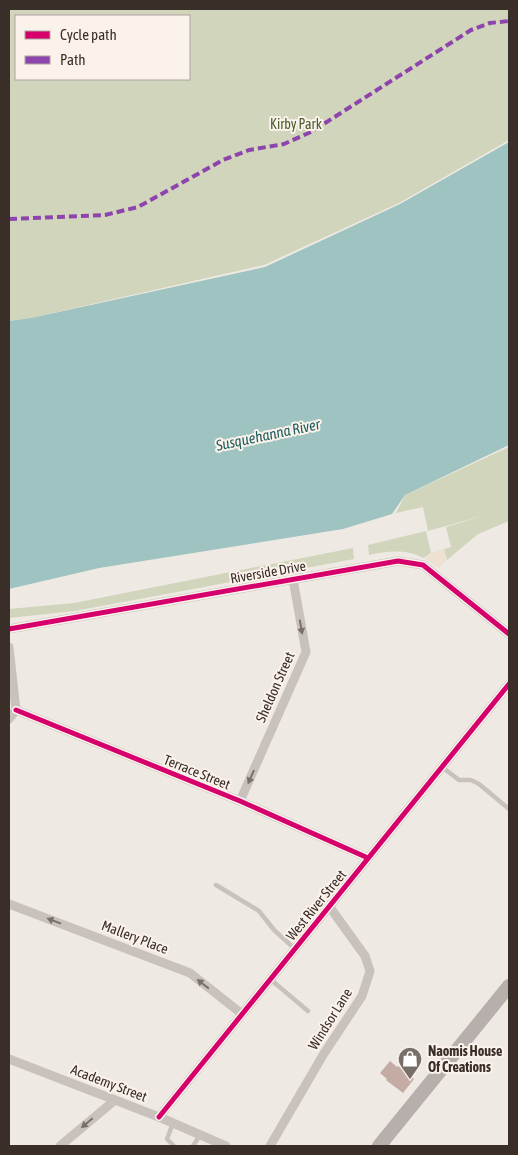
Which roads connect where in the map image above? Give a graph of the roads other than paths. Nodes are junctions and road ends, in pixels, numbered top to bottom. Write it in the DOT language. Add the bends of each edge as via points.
graph roads {
  1 [pos="293,579"];
  2 [pos="9,628"];
  3 [pos="509,634"];
  4 [pos="9,647"];
  5 [pos="509,684"];
  6 [pos="16,710"];
  7 [pos="9,719"];
  8 [pos="442,767"];
  9 [pos="240,801"];
  10 [pos="509,809"];
  11 [pos="368,858"];
  12 [pos="216,885"];
  13 [pos="9,904"];
  14 [pos="329,906"];
  15 [pos="294,949"];
  16 [pos="270,979"];
  17 [pos="509,986"];
  18 [pos="308,1011"];
  19 [pos="242,1014"];
  20 [pos="9,1059"];
  21 [pos="115,1100"];
  22 [pos="159,1117"];
  23 [pos="173,1123"];
  24 [pos="200,1135"];
  25 [pos="60,1146"];
  26 [pos="174,1146"];
  27 [pos="193,1146"];
  28 [pos="226,1146"];
  29 [pos="270,1146"];
  30 [pos="379,1146"];
  1 -- 2 [label="street, Riverside Drive"];
  1 -- 3 [label="street, Riverside Drive" via="398,560 412,562 423,565"];
  1 -- 9 [label="street, Sheldon Street, one-way" via="306,652"];
  4 -- 6 [label="street"];
  5 -- 8 [label="street, West River Street"];
  6 -- 7 [label="street"];
  6 -- 9 [label="street, Terrace Street"];
  8 -- 10 [label="lane" via="459,780 479,784"];
  8 -- 11 [label="street, West River Street"];
  9 -- 11 [label="street, Terrace Street"];
  11 -- 14 [label="street, West River Street"];
  12 -- 15 [label="lane" via="259,910"];
  19 -- 13 [label="street, Mallery Place, one-way" via="190,973"];
  14 -- 15 [label="street, West River Street"];
  14 -- 29 [label="street, Windsor Lane" via="365,956 370,971 362,996"];
  15 -- 16 [label="street, West River Street"];
  16 -- 18 [label="lane"];
  16 -- 19 [label="street, West River Street"];
  17 -- 30 [label="main road"];
  19 -- 22 [label="street, West River Street"];
  20 -- 21 [label="street, Academy Street"];
  21 -- 22 [label="street, Academy Street"];
  21 -- 25 [label="street, one-way"];
  22 -- 23 [label="street, Academy Street"];
  23 -- 24 [label="street, Academy Street"];
  23 -- 26 [label="lane" via="167,1140"];
  24 -- 27 [label="lane"];
  24 -- 28 [label="street, Academy Street"];
}
